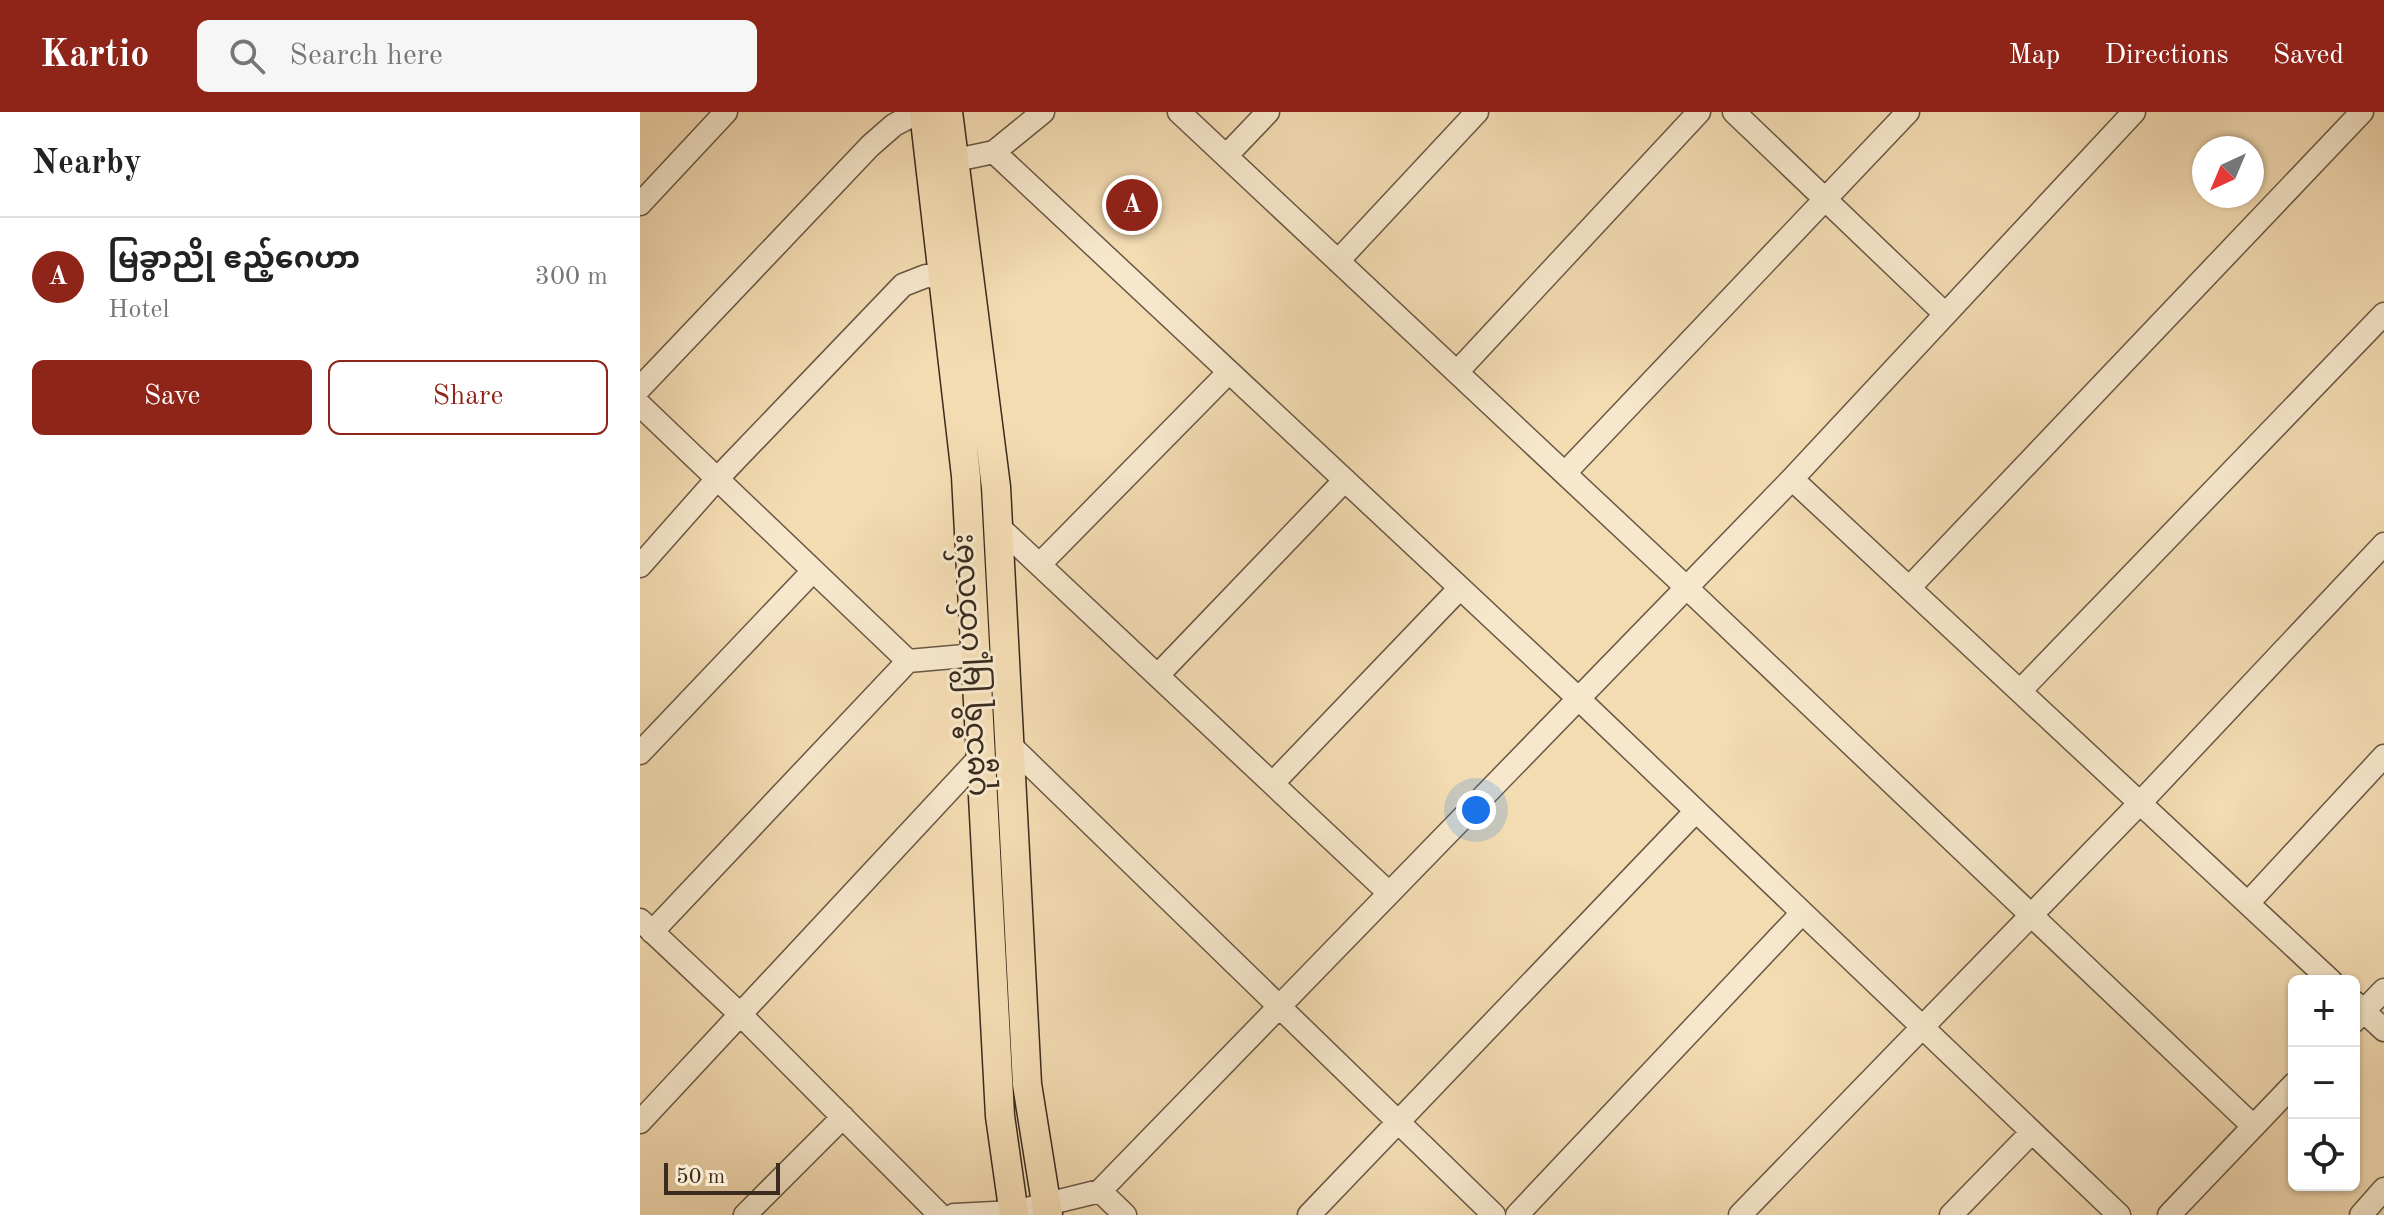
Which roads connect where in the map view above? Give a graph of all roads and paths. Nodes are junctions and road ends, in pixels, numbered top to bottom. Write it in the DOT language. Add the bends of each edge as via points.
graph roads {
  1 [pos="726,112"];
  2 [pos="922,112"];
  3 [pos="948,112"];
  4 [pos="1043,112"];
  5 [pos="1179,112"];
  6 [pos="1268,112"];
  7 [pos="1477,112"];
  8 [pos="1699,112"];
  9 [pos="1734,112"];
  10 [pos="1908,112"];
  11 [pos="2134,112"];
  12 [pos="2362,112"];
  13 [pos="994,152"];
  14 [pos="1226,156"];
  15 [pos="956,160"];
  16 [pos="1826,200"];
  17 [pos="640,204"];
  18 [pos="1338,261"];
  19 [pos="945,277"];
  20 [pos="1944,313"];
  21 [pos="2384,314"];
  22 [pos="1229,372"];
  23 [pos="1457,372"];
  24 [pos="640,388"];
  25 [pos="640,405"];
  26 [pos="1565,473"];
  27 [pos="717,479"];
  28 [pos="1792,479"];
  29 [pos="1345,480"];
  30 [pos="996,487"];
  31 [pos="967,490"];
  32 [pos="998,526"];
  33 [pos="2384,544"];
  34 [pos="1040,564"];
  35 [pos="640,566"];
  36 [pos="813,571"];
  37 [pos="1460,588"];
  38 [pos="1687,588"];
  39 [pos="1909,588"];
  40 [pos="976,655"];
  41 [pos="908,661"];
  42 [pos="1158,675"];
  43 [pos="2020,691"];
  44 [pos="1580,700"];
  45 [pos="1009,744"];
  46 [pos="640,753"];
  47 [pos="981,756"];
  48 [pos="2384,756"];
  49 [pos="1273,783"];
  50 [pos="2140,803"];
  51 [pos="1696,811"];
  52 [pos="1389,893"];
  53 [pos="2248,903"];
  54 [pos="1802,913"];
  55 [pos="2031,915"];
  56 [pos="646,926"];
  57 [pos="2325,975"];
  58 [pos="2384,990"];
  59 [pos="1277,1008"];
  60 [pos="2360,1010"];
  61 [pos="2360,1014"];
  62 [pos="741,1015"];
  63 [pos="1922,1027"];
  64 [pos="2384,1030"];
  65 [pos="2288,1090"];
  66 [pos="643,1113"];
  67 [pos="843,1117"];
  68 [pos="1397,1121"];
  69 [pos="2253,1126"];
  70 [pos="2032,1132"];
  71 [pos="2384,1189"];
  72 [pos="1100,1191"];
  73 [pos="1047,1211"];
  74 [pos="1014,1214"];
  75 [pos="745,1215"];
  76 [pos="940,1215"];
  77 [pos="954,1215"];
  78 [pos="1125,1215"];
  79 [pos="1309,1215"];
  80 [pos="1494,1215"];
  81 [pos="1517,1215"];
  82 [pos="1740,1215"];
  83 [pos="1951,1215"];
  84 [pos="2119,1215"];
  85 [pos="2169,1215"];
  86 [pos="2361,1215"];
  1 -- 17 [label="street"];
  2 -- 19 [label="main road, ပုဗ္ဗသီရိ မြို့ပတ်လမ်း"];
  2 -- 24 [label="street" via="894,125 870,146"];
  3 -- 15 [label="main road, ပုဗ္ဗသီရိ မြို့ပတ်လမ်း"];
  4 -- 13 [label="street"];
  5 -- 14 [label="street"];
  6 -- 14 [label="street"];
  7 -- 18 [label="street"];
  8 -- 23 [label="street"];
  9 -- 16 [label="street"];
  10 -- 16 [label="street"];
  11 -- 20 [label="street"];
  12 -- 39 [label="street"];
  13 -- 15 [label="street"];
  13 -- 22 [label="street"];
  14 -- 18 [label="street"];
  15 -- 30 [label="main road, ပုဗ္ဗသီရိ မြို့ပတ်လမ်း"];
  16 -- 20 [label="street"];
  16 -- 26 [label="street"];
  18 -- 23 [label="street"];
  19 -- 27 [label="street" via="926,276 903,285"];
  19 -- 31 [label="main road, ပုဗ္ဗသီရိ မြို့ပတ်လမ်း"];
  20 -- 28 [label="street"];
  21 -- 43 [label="street"];
  22 -- 29 [label="street"];
  22 -- 34 [label="street"];
  23 -- 26 [label="street"];
  25 -- 27 [label="street"];
  26 -- 38 [label="street"];
  27 -- 35 [label="street"];
  27 -- 36 [label="street"];
  28 -- 38 [label="street"];
  28 -- 39 [label="street"];
  29 -- 37 [label="street"];
  29 -- 42 [label="street"];
  30 -- 31 [label="main road"];
  30 -- 32 [label="main road, ပုဗ္ဗသီရိ မြို့ပတ်လမ်း"];
  31 -- 40 [label="main road, ပုဗ္ဗသီရိ မြို့ပတ်လမ်း"];
  32 -- 34 [label="street"];
  32 -- 45 [label="main road, ပုဗ္ဗသီရိ မြို့ပတ်လမ်း"];
  33 -- 50 [label="street"];
  34 -- 42 [label="street"];
  36 -- 41 [label="street"];
  36 -- 46 [label="street"];
  37 -- 44 [label="street"];
  37 -- 49 [label="street"];
  38 -- 44 [label="street"];
  38 -- 55 [label="street"];
  39 -- 43 [label="street"];
  40 -- 41 [label="street"];
  40 -- 47 [label="main road, ပုဗ္ဗသီရိ မြို့ပတ်လမ်း"];
  41 -- 56 [label="street"];
  42 -- 49 [label="street"];
  43 -- 50 [label="street"];
  44 -- 51 [label="street"];
  44 -- 52 [label="street"];
  45 -- 59 [label="street"];
  45 -- 73 [label="main road, ပုဗ္ဗသီရိ မြို့ပတ်လမ်း" via="1027,1084"];
  47 -- 62 [label="street"];
  47 -- 74 [label="main road, ပုဗ္ဗသီရိ မြို့ပတ်လမ်း" via="1000,1116"];
  48 -- 53 [label="street"];
  49 -- 52 [label="street"];
  50 -- 53 [label="street"];
  50 -- 55 [label="street"];
  51 -- 54 [label="street"];
  51 -- 68 [label="street"];
  52 -- 59 [label="street"];
  53 -- 57 [label="street"];
  54 -- 63 [label="street"];
  54 -- 81 [label="street"];
  55 -- 63 [label="street"];
  55 -- 69 [label="street"];
  56 -- 62 [label="street"];
  58 -- 60 [label="street"];
  59 -- 68 [label="street"];
  59 -- 72 [label="street"];
  61 -- 64 [label="street"];
  62 -- 66 [label="street"];
  62 -- 67 [label="street"];
  63 -- 70 [label="street"];
  63 -- 82 [label="street"];
  65 -- 69 [label="street"];
  67 -- 75 [label="street"];
  67 -- 76 [label="street"];
  68 -- 79 [label="street"];
  68 -- 80 [label="street"];
  69 -- 85 [label="street"];
  70 -- 83 [label="street"];
  70 -- 84 [label="street"];
  71 -- 86 [label="street"];
  72 -- 73 [label="street"];
  72 -- 78 [label="street"];
  73 -- 74 [label="street"];
  74 -- 77 [label="street"];
}
